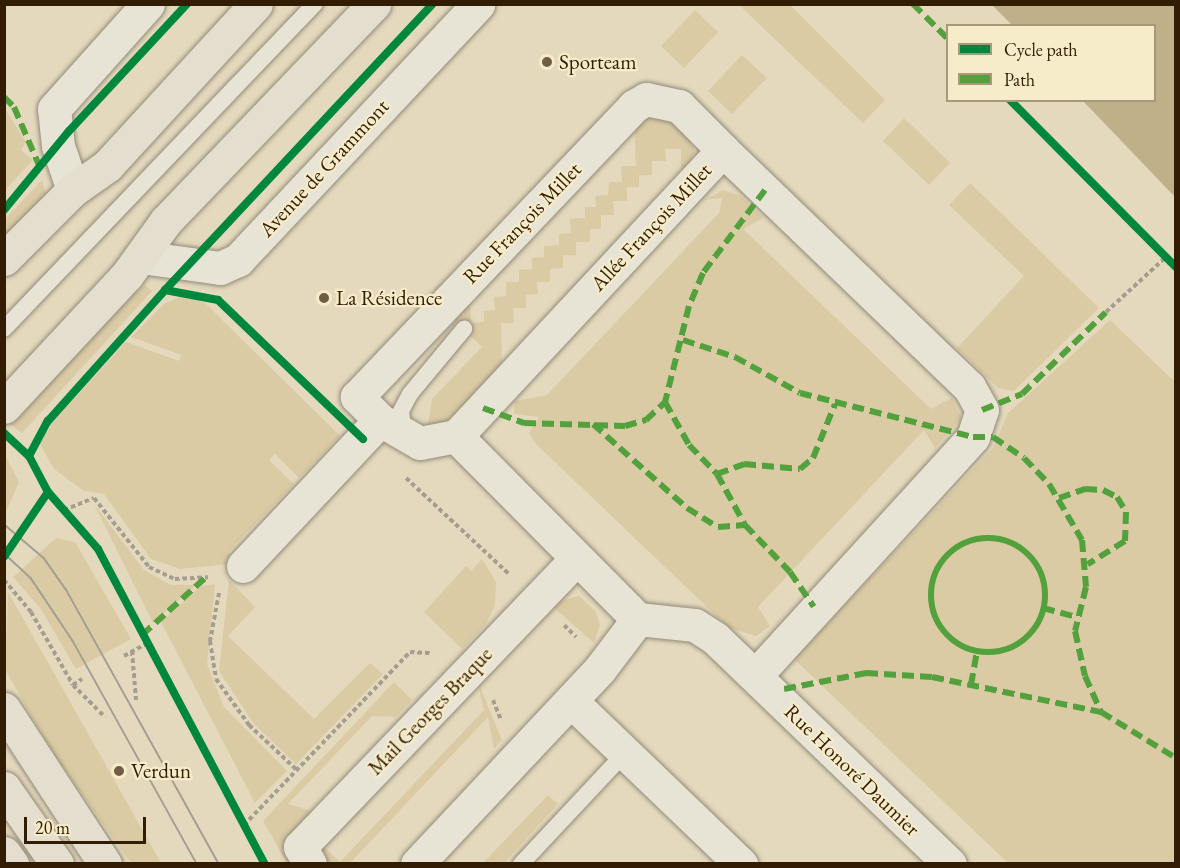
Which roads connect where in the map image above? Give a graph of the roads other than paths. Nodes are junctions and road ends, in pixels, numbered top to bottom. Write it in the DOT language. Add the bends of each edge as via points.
graph roads {
  1 [pos="148,4"];
  2 [pos="256,4"];
  3 [pos="315,4"];
  4 [pos="374,4"];
  5 [pos="478,4"];
  6 [pos="723,150"];
  7 [pos="73,190"];
  8 [pos="141,257"];
  9 [pos="4,259"];
  10 [pos="4,329"];
  11 [pos="464,329"];
  12 [pos="4,407"];
  13 [pos="383,432"];
  14 [pos="456,436"];
  15 [pos="574,561"];
  16 [pos="233,569"];
  17 [pos="638,619"];
  18 [pos="754,676"];
  19 [pos="571,701"];
  20 [pos="4,709"];
  21 [pos="625,753"];
  22 [pos="4,788"];
  23 [pos="4,853"];
  24 [pos="12,864"];
  25 [pos="57,864"];
  26 [pos="105,864"];
  27 [pos="310,864"];
  28 [pos="417,864"];
  29 [pos="521,864"];
  30 [pos="741,864"];
  31 [pos="950,864"];
  1 -- 7 [label="street" via="54,109 58,146"];
  2 -- 7 [label="main road" via="107,166"];
  3 -- 10 [label="lane"];
  4 -- 8 [label="main road" via="166,221"];
  5 -- 8 [label="street, Avenue de Grammont" via="238,260 220,268"];
  6 -- 13 [label="street, Rue François Millet" via="679,105 646,99 634,106 357,397"];
  6 -- 14 [label="street, Allée François Millet"];
  6 -- 18 [label="street, Allée François Millet" via="969,387 982,410 973,437"];
  7 -- 9 [label="main road"];
  8 -- 12 [label="main road"];
  11 -- 13 [label="lane"];
  13 -- 14 [label="street" via="428,443"];
  13 -- 16 [label="street"];
  14 -- 15 [label="street"];
  15 -- 17 [label="street"];
  15 -- 27 [label="street, Mail Georges Braque" via="300,847"];
  17 -- 18 [label="street" via="695,625"];
  17 -- 19 [label="street"];
  18 -- 31 [label="street, Rue Honoré Daumier"];
  19 -- 21 [label="street"];
  19 -- 28 [label="street"];
  20 -- 26 [label="main road"];
  21 -- 29 [label="lane"];
  21 -- 30 [label="street"];
  22 -- 25 [label="main road"];
  23 -- 24 [label="main road"];
}
